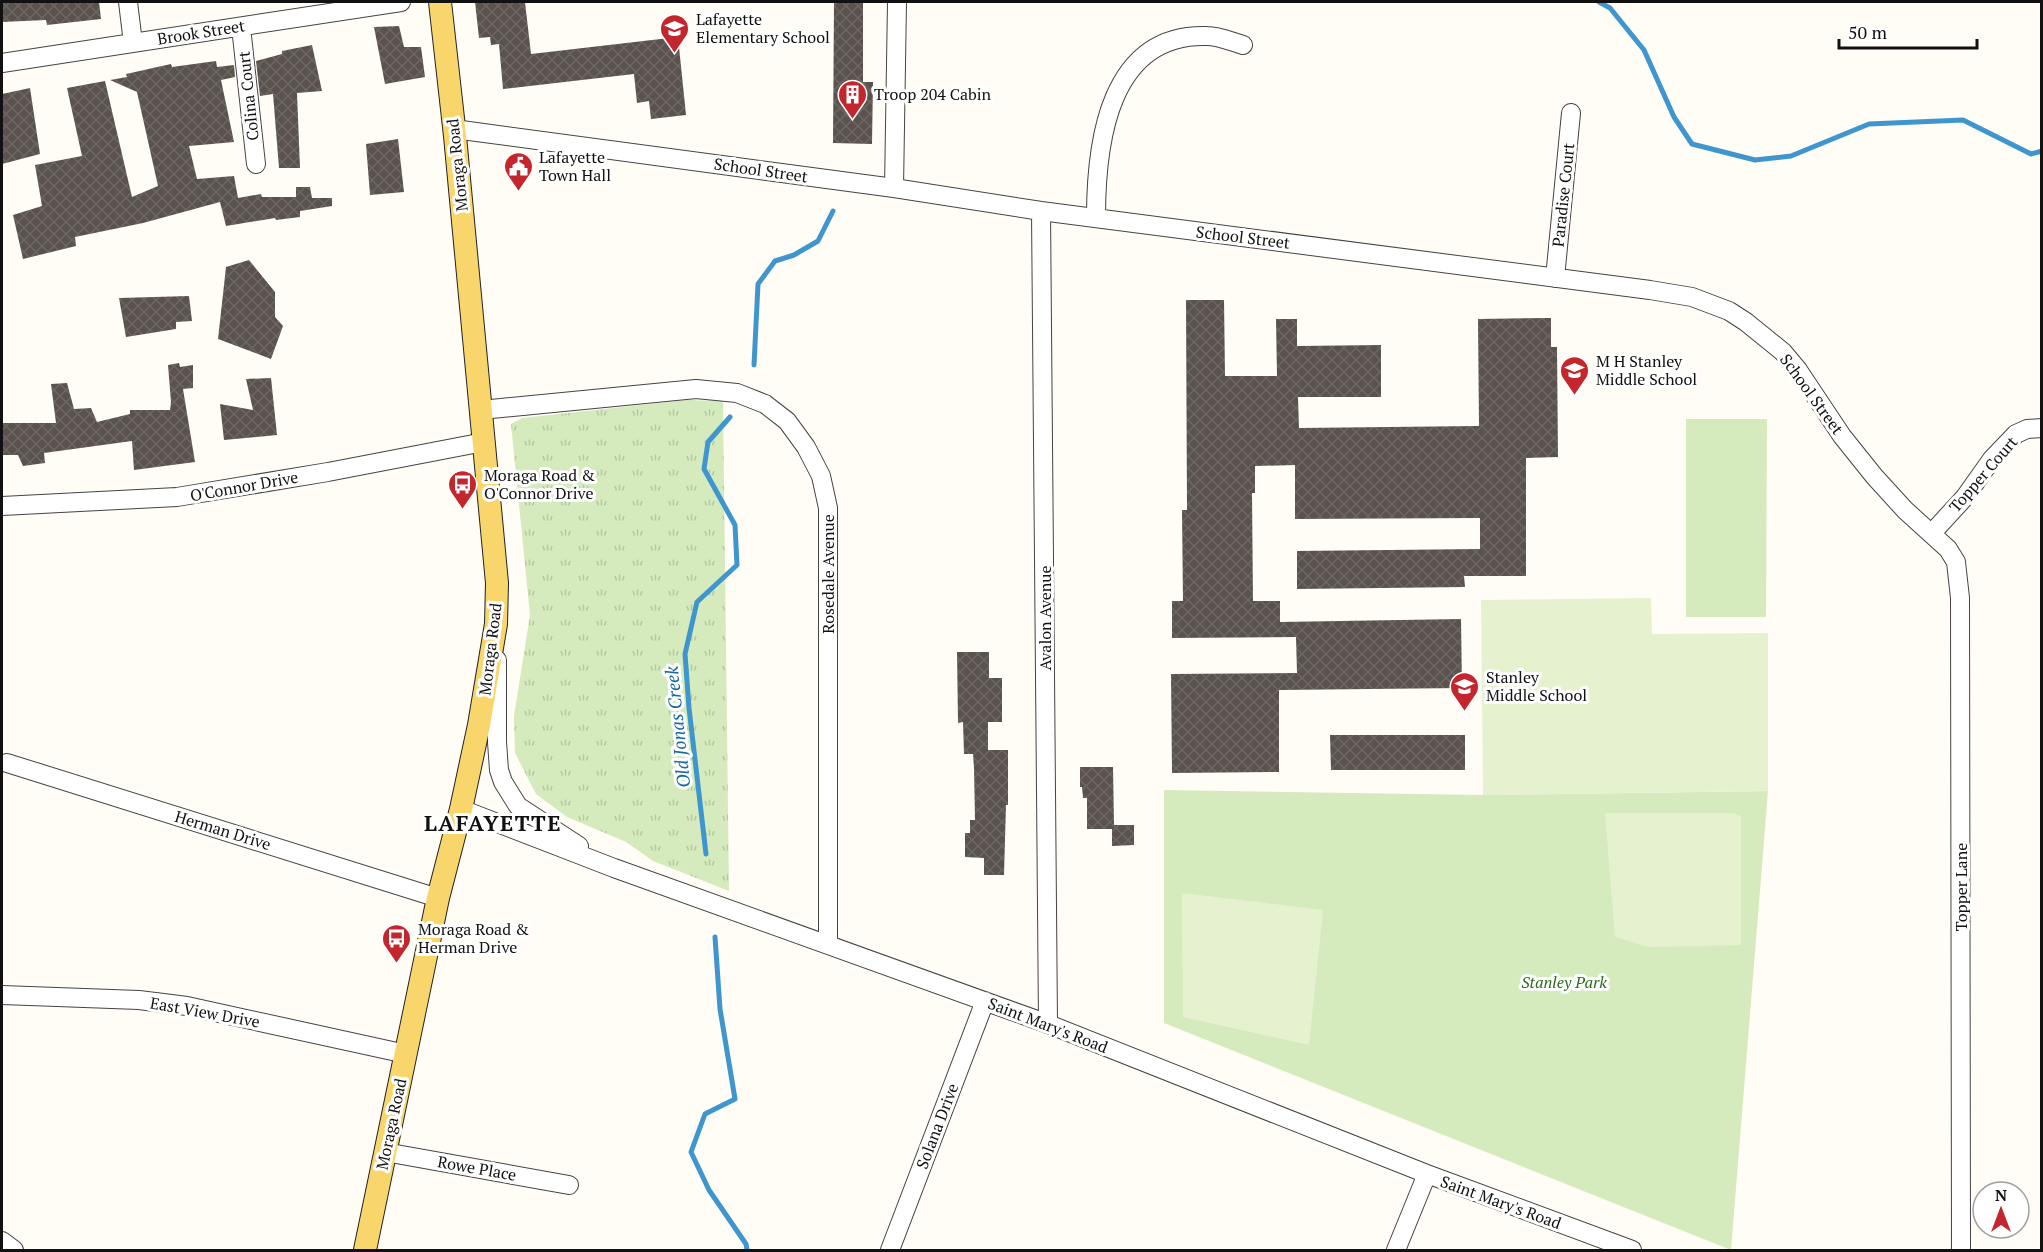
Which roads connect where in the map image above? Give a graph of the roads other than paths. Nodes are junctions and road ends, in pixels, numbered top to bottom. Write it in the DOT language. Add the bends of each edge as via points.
graph roads {
  1 [pos="128,2"];
  2 [pos="401,2"];
  3 [pos="440,2"];
  4 [pos="897,2"];
  5 [pos="241,27"];
  6 [pos="133,43"];
  7 [pos="1243,45"];
  8 [pos="2,63"];
  9 [pos="1571,113"];
  10 [pos="454,129"];
  11 [pos="256,164"];
  12 [pos="894,188"];
  13 [pos="1041,211"];
  14 [pos="1096,217"];
  15 [pos="1555,278"];
  16 [pos="481,410"];
  17 [pos="2042,428"];
  18 [pos="484,442"];
  19 [pos="2,506"];
  20 [pos="1932,533"];
  21 [pos="496,624"];
  22 [pos="7,763"];
  23 [pos="461,809"];
  24 [pos="614,868"];
  25 [pos="438,898"];
  26 [pos="828,944"];
  27 [pos="2,995"];
  28 [pos="985,1001"];
  29 [pos="1048,1024"];
  30 [pos="406,1054"];
  31 [pos="385,1152"];
  32 [pos="1427,1174"];
  33 [pos="569,1185"];
  34 [pos="2,1241"];
  35 [pos="14,1251"];
  36 [pos="365,1251"];
  37 [pos="890,1251"];
  38 [pos="1396,1251"];
  39 [pos="1632,1251"];
  40 [pos="1961,1251"];
  1 -- 6 [label="street"];
  2 -- 5 [label="street, Brook Street"];
  3 -- 10 [label="main road, Moraga Road"];
  4 -- 12 [label="street"];
  5 -- 6 [label="street, Brook Street"];
  5 -- 11 [label="street, Colina Court"];
  6 -- 8 [label="street, Brook Street"];
  7 -- 14 [label="street" via="1210,36 1182,37 1137,60 1112,100 1105,124"];
  9 -- 15 [label="street, Paradise Court"];
  10 -- 12 [label="street, School Street"];
  10 -- 16 [label="main road, Moraga Road"];
  12 -- 13 [label="street, School Street"];
  13 -- 14 [label="street, School Street"];
  13 -- 29 [label="street, Avalon Avenue"];
  14 -- 15 [label="street, School Street"];
  15 -- 20 [label="street, School Street" via="1692,297 1746,322 1783,352 1874,476"];
  16 -- 18 [label="main road, Moraga Road"];
  16 -- 26 [label="street, Rosedale Avenue" via="696,389 737,393 765,404 787,421 806,447 821,476 828,508"];
  17 -- 20 [label="street, Topper Court" via="2016,434"];
  18 -- 19 [label="street, O'Connor Drive" via="177,497"];
  18 -- 21 [label="main road, Moraga Road" via="497,583"];
  20 -- 40 [label="street, Topper Lane" via="1956,562 1960,598"];
  21 -- 23 [label="main road, Moraga Road"];
  21 -- 24 [label="street" via="497,742 504,782 518,806"];
  22 -- 25 [label="street, Herman Drive"];
  23 -- 24 [label="street, Saint Mary's Road"];
  23 -- 25 [label="main road, Moraga Road"];
  24 -- 26 [label="street, Saint Mary's Road"];
  25 -- 30 [label="main road, Moraga Road"];
  26 -- 28 [label="street, Saint Mary's Road"];
  27 -- 30 [label="street, East View Drive" via="139,1000 187,1006"];
  28 -- 29 [label="street, Saint Mary's Road"];
  28 -- 37 [label="street, Solana Drive"];
  29 -- 32 [label="street, Saint Mary's Road"];
  30 -- 31 [label="main road, Moraga Road"];
  31 -- 33 [label="street, Rowe Place"];
  31 -- 36 [label="main road, Moraga Road"];
  32 -- 38 [label="street"];
  32 -- 39 [label="street, Saint Mary's Road"];
  34 -- 35 [label="street"];
}
